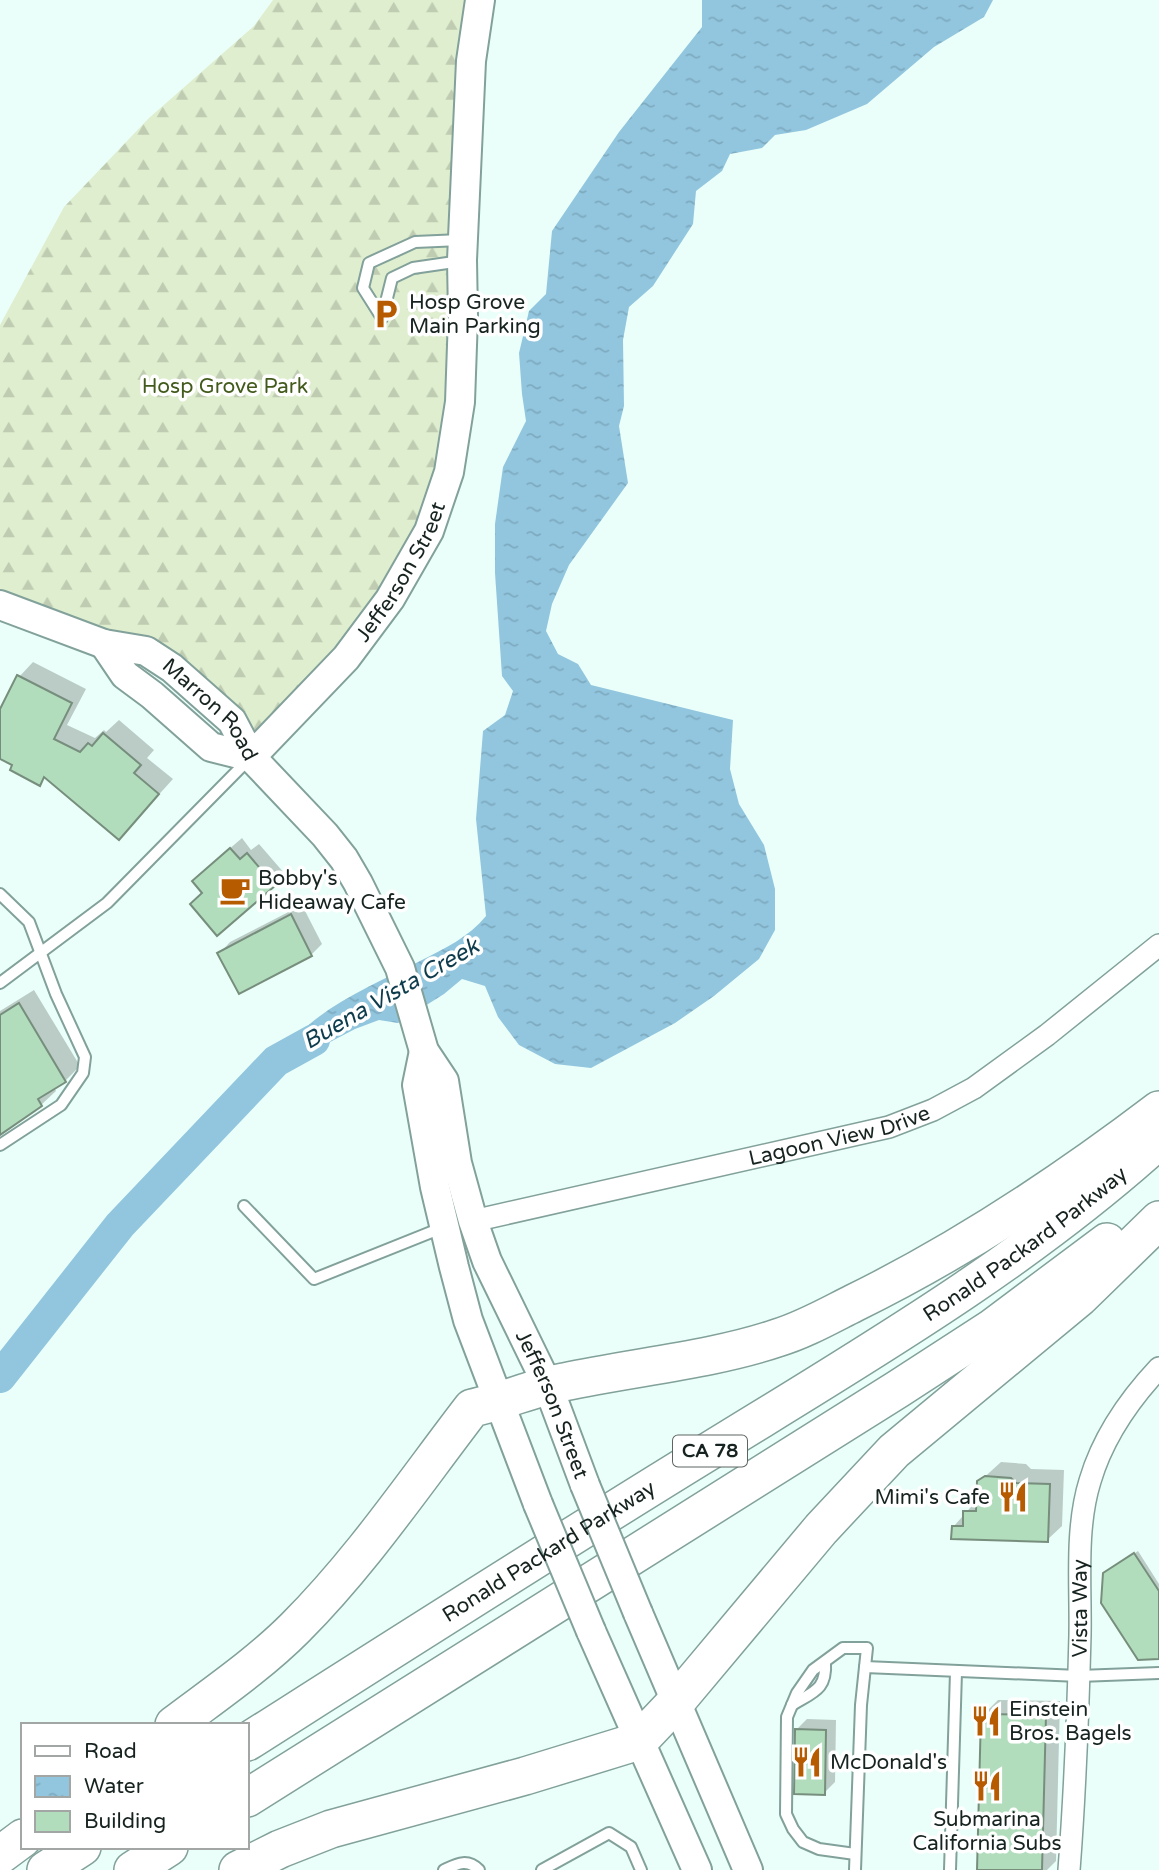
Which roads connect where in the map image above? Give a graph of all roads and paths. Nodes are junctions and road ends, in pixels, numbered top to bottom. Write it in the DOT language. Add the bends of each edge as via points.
graph roads {
  1 [pos="480,0"];
  2 [pos="463,250"];
  3 [pos="0,605"];
  4 [pos="251,757"];
  5 [pos="0,894"];
  6 [pos="1159,945"];
  7 [pos="40,951"];
  8 [pos="0,982"];
  9 [pos="425,1051"];
  10 [pos="1159,1110"];
  11 [pos="1159,1140"];
  12 [pos="0,1145"];
  13 [pos="1159,1200"];
  14 [pos="244,1206"];
  15 [pos="1159,1220"];
  16 [pos="473,1221"];
  17 [pos="444,1227"];
  18 [pos="1159,1368"];
  19 [pos="548,1386"];
  20 [pos="499,1402"];
  21 [pos="865,1667"];
  22 [pos="956,1672"];
  23 [pos="1159,1674"];
  24 [pos="1079,1676"];
  25 [pos="676,1702"];
  26 [pos="177,1723"];
  27 [pos="248,1741"];
  28 [pos="639,1741"];
  29 [pos="248,1797"];
  30 [pos="21,1839"];
  31 [pos="79,1849"];
  32 [pos="166,1849"];
  33 [pos="855,1854"];
  34 [pos="0,1855"];
  35 [pos="46,1870"];
  36 [pos="133,1870"];
  37 [pos="238,1870"];
  38 [pos="444,1870"];
  39 [pos="479,1870"];
  40 [pos="542,1870"];
  41 [pos="640,1870"];
  42 [pos="697,1870"];
  43 [pos="748,1870"];
  44 [pos="855,1870"];
  45 [pos="950,1870"];
  46 [pos="1069,1870"];
  1 -- 2 [label="main road, Jefferson Street" via="471,61"];
  2 -- 2 [label="lane" via="415,242 369,262 363,288 383,318 392,278"];
  2 -- 4 [label="main road, Jefferson Street" via="460,402 449,472 429,531 390,599 346,658"];
  3 -- 4 [label="main road, Marron Road" via="104,644 146,651 232,721"];
  4 -- 7 [label="lane" via="107,903"];
  4 -- 9 [label="main road, Jefferson Street" via="344,859 400,968"];
  5 -- 7 [label="lane" via="29,922"];
  6 -- 16 [label="street, Lagoon View Drive" via="995,1073 933,1110 889,1127"];
  7 -- 8 [label="lane"];
  7 -- 12 [label="lane" via="85,1056 83,1073 61,1105"];
  9 -- 16 [label="main road, Jefferson Street" via="444,1081 457,1163"];
  9 -- 17 [label="main road, Jefferson Street" via="417,1085"];
  10 -- 19 [label="highway" via="1062,1179 920,1268 778,1338"];
  11 -- 27 [label="highway, Ronald Packard Parkway / CA 78" via="1022,1250 902,1334"];
  13 -- 29 [label="highway, CA 78" via="982,1335"];
  14 -- 17 [label="lane" via="314,1279"];
  15 -- 25 [label="highway" via="1080,1297 894,1451 821,1529"];
  16 -- 19 [label="main road, Jefferson Street" via="487,1261"];
  17 -- 20 [label="main road, Jefferson Street" via="468,1320"];
  18 -- 24 [label="street, Vista Way" via="1136,1392 1108,1434 1090,1482 1082,1530"];
  19 -- 20 [label="highway"];
  19 -- 25 [label="main road, Jefferson Street, bridge"];
  20 -- 26 [label="highway" via="472,1408 356,1561 294,1629"];
  20 -- 28 [label="main road, Jefferson Street, bridge"];
  21 -- 22 [label="lane"];
  21 -- 33 [label="lane"];
  21 -- 33 [label="lane" via="867,1648 843,1648 813,1670 787,1717 786,1814 793,1829 803,1842 819,1849"];
  22 -- 24 [label="lane"];
  22 -- 45 [label="lane"];
  23 -- 24 [label="lane"];
  24 -- 46 [label="street, Vista Way"];
  25 -- 28 [label="highway"];
  25 -- 43 [label="main road, Jefferson Street"];
  28 -- 37 [label="highway" via="331,1829"];
  28 -- 42 [label="main road, Jefferson Street"];
  30 -- 34 [label="highway"];
  31 -- 35 [label="highway"];
  32 -- 36 [label="highway"];
  33 -- 44 [label="lane"];
  38 -- 39 [label="lane" via="461,1862"];
  40 -- 41 [label="lane" via="609,1833 631,1847"];
}
